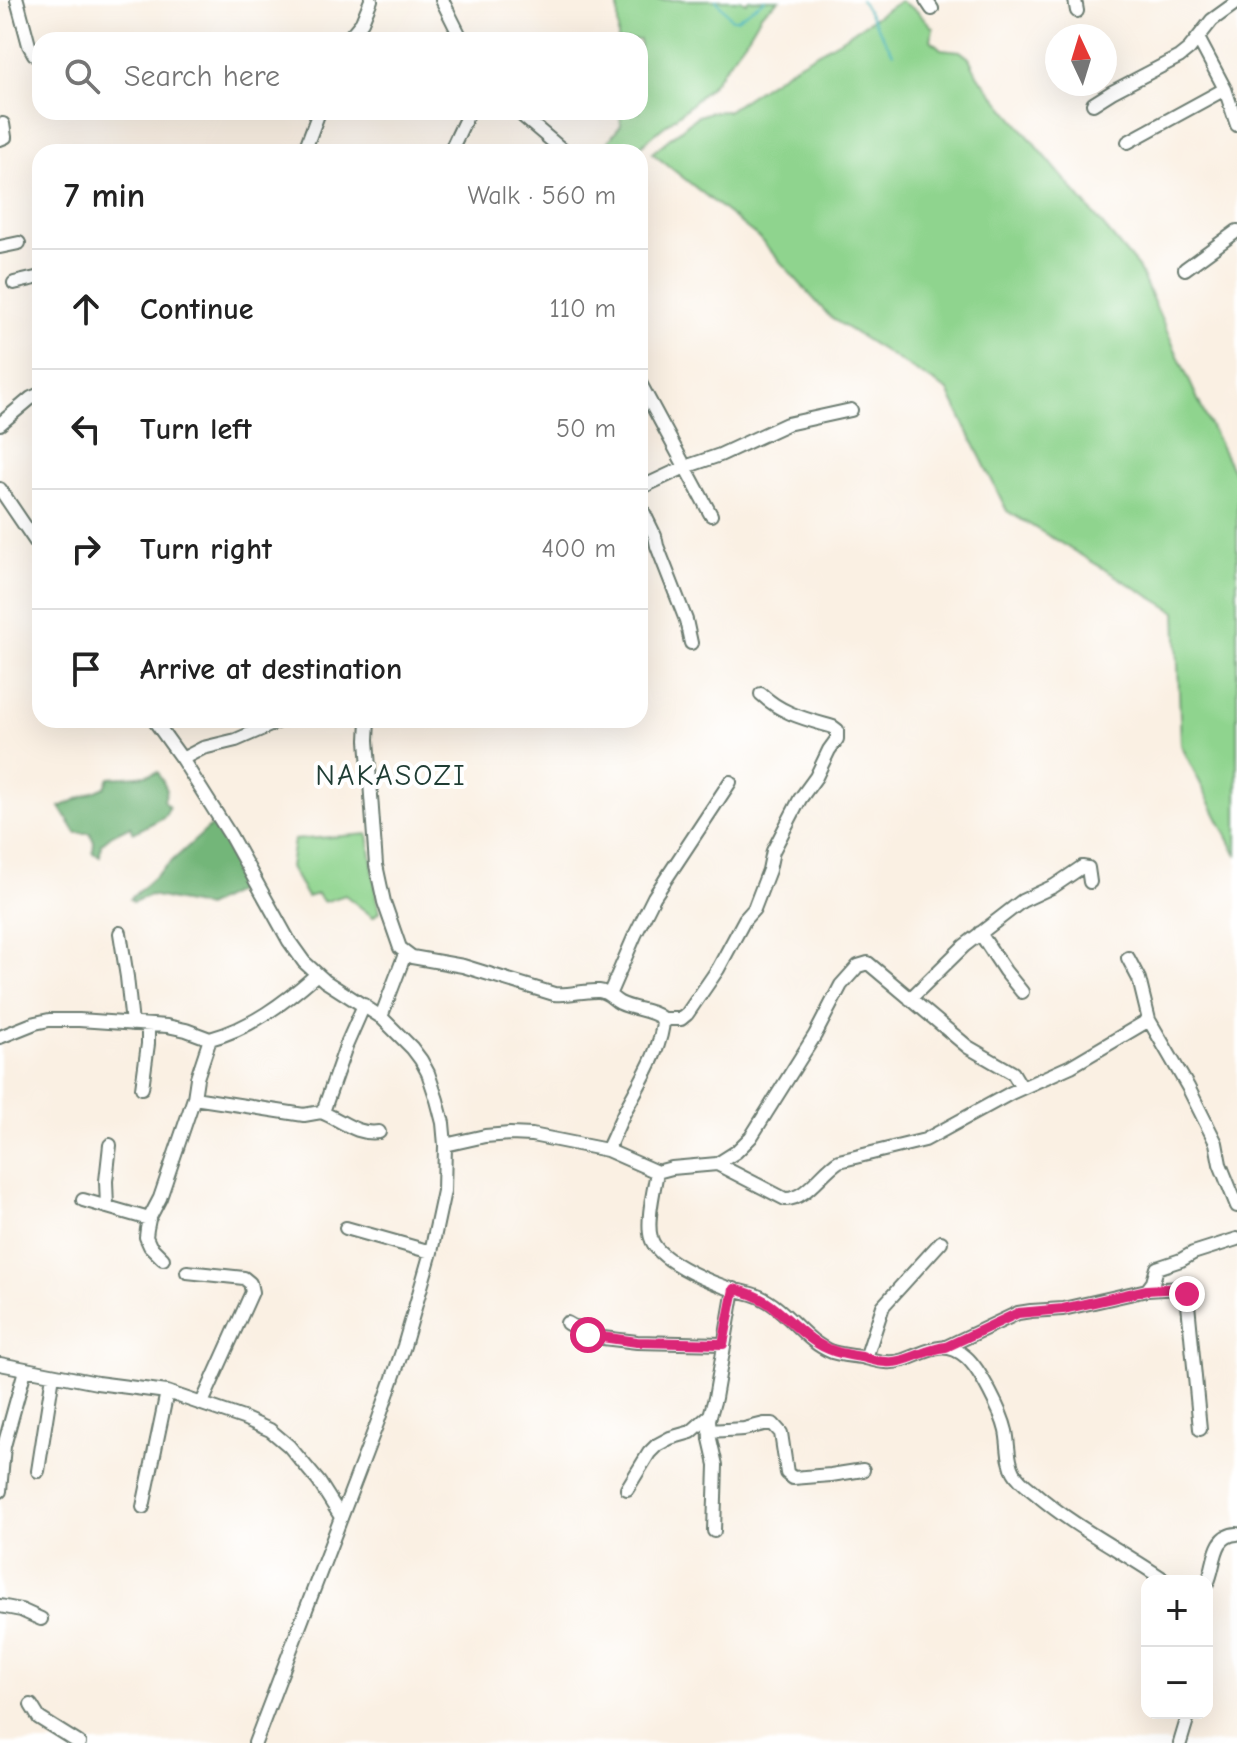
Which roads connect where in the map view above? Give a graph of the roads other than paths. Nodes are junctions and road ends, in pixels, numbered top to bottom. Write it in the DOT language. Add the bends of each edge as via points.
graph roads {
  1 [pos="17,0"];
  2 [pos="371,0"];
  3 [pos="442,0"];
  4 [pos="1237,2"];
  5 [pos="354,32"];
  6 [pos="458,32"];
  7 [pos="1198,38"];
  8 [pos="32,50"];
  9 [pos="1225,89"];
  10 [pos="1093,104"];
  11 [pos="316,120"];
  12 [pos="465,120"];
  13 [pos="527,120"];
  14 [pos="3,124"];
  15 [pos="1237,125"];
  16 [pos="0,139"];
  17 [pos="1128,142"];
  18 [pos="307,144"];
  19 [pos="454,144"];
  20 [pos="556,144"];
  21 [pos="1237,231"];
  22 [pos="19,243"];
  23 [pos="0,247"];
  24 [pos="1185,269"];
  25 [pos="32,279"];
  26 [pos="14,283"];
  27 [pos="32,398"];
  28 [pos="648,398"];
  29 [pos="851,410"];
  30 [pos="0,424"];
  31 [pos="685,467"];
  32 [pos="648,484"];
  33 [pos="0,489"];
  34 [pos="711,515"];
  35 [pos="648,522"];
  36 [pos="32,532"];
  37 [pos="691,643"];
  38 [pos="761,694"];
  39 [pos="160,728"];
  40 [pos="264,728"];
  41 [pos="368,728"];
  42 [pos="182,759"];
  43 [pos="730,782"];
  44 [pos="1090,882"];
  45 [pos="120,933"];
  46 [pos="980,933"];
  47 [pos="405,954"];
  48 [pos="1128,958"];
  49 [pos="316,975"];
  50 [pos="1022,992"];
  51 [pos="609,995"];
  52 [pos="910,999"];
  53 [pos="364,1005"];
  54 [pos="381,1017"];
  55 [pos="663,1019"];
  56 [pos="1149,1020"];
  57 [pos="132,1024"];
  58 [pos="148,1025"];
  59 [pos="0,1037"];
  60 [pos="210,1039"];
  61 [pos="142,1088"];
  62 [pos="1022,1088"];
  63 [pos="194,1098"];
  64 [pos="321,1112"];
  65 [pos="379,1132"];
  66 [pos="110,1145"];
  67 [pos="445,1145"];
  68 [pos="607,1150"];
  69 [pos="717,1164"];
  70 [pos="657,1172"];
  71 [pos="83,1200"];
  72 [pos="1237,1206"];
  73 [pos="107,1207"];
  74 [pos="149,1219"];
  75 [pos="346,1228"];
  76 [pos="1237,1239"];
  77 [pos="941,1242"];
  78 [pos="431,1252"];
  79 [pos="163,1259"];
  80 [pos="187,1272"];
  81 [pos="734,1289"];
  82 [pos="1147,1290"];
  83 [pos="567,1323"];
  84 [pos="723,1344"];
  85 [pos="946,1347"];
  86 [pos="866,1358"];
  87 [pos="0,1364"];
  88 [pos="25,1370"];
  89 [pos="53,1375"];
  90 [pos="167,1392"];
  91 [pos="202,1403"];
  92 [pos="709,1416"];
  93 [pos="1200,1429"];
  94 [pos="709,1431"];
  95 [pos="863,1470"];
  96 [pos="38,1471"];
  97 [pos="627,1489"];
  98 [pos="0,1491"];
  99 [pos="143,1507"];
  100 [pos="341,1517"];
  101 [pos="714,1531"];
  102 [pos="1237,1534"];
  103 [pos="1157,1575"];
  104 [pos="1210,1575"];
  105 [pos="0,1606"];
  106 [pos="41,1619"];
  107 [pos="31,1705"];
  108 [pos="1187,1719"];
  109 [pos="79,1743"];
  110 [pos="255,1743"];
  111 [pos="1180,1743"];
  1 -- 8 [label="street"];
  2 -- 5 [label="street"];
  3 -- 6 [label="street"];
  4 -- 7 [label="street"];
  7 -- 9 [label="street"];
  7 -- 10 [label="street" via="1179,57"];
  9 -- 15 [label="street"];
  9 -- 17 [label="street"];
  11 -- 18 [label="street"];
  12 -- 19 [label="street"];
  13 -- 20 [label="street"];
  14 -- 16 [label="street" via="5,137"];
  21 -- 24 [label="street"];
  22 -- 23 [label="street"];
  25 -- 26 [label="street"];
  27 -- 30 [label="street"];
  28 -- 31 [label="street"];
  29 -- 31 [label="street" via="787,424"];
  31 -- 32 [label="street"];
  31 -- 34 [label="street"];
  33 -- 36 [label="street"];
  35 -- 37 [label="street"];
  38 -- 55 [label="street" via="790,714 833,727 837,739 773,851 754,909 718,969 687,1014"];
  39 -- 42 [label="street"];
  40 -- 42 [label="street"];
  41 -- 47 [label="street" via="376,865"];
  42 -- 49 [label="street" via="289,941"];
  43 -- 51 [label="street" via="654,897"];
  44 -- 46 [label="street" via="1088,868 1082,867 1022,901"];
  45 -- 57 [label="street"];
  46 -- 50 [label="street"];
  46 -- 52 [label="street"];
  47 -- 51 [label="street" via="554,994 593,990"];
  47 -- 54 [label="street"];
  48 -- 56 [label="street"];
  49 -- 53 [label="street"];
  49 -- 60 [label="street" via="249,1025"];
  51 -- 55 [label="street"];
  52 -- 62 [label="street" via="968,1047 1009,1070"];
  52 -- 69 [label="street" via="868,963 858,966 841,985 751,1137"];
  53 -- 54 [label="street"];
  53 -- 64 [label="street"];
  54 -- 67 [label="street" via="428,1073"];
  55 -- 68 [label="street" via="649,1066"];
  56 -- 62 [label="street"];
  56 -- 72 [label="street" via="1216,1143"];
  57 -- 58 [label="street"];
  57 -- 59 [label="street" via="49,1020"];
  58 -- 60 [label="street"];
  58 -- 61 [label="street"];
  60 -- 63 [label="street"];
  62 -- 69 [label="street" via="925,1140 839,1161 792,1199"];
  63 -- 64 [label="street" via="304,1115"];
  63 -- 74 [label="street"];
  64 -- 65 [label="street" via="352,1129"];
  66 -- 73 [label="street"];
  67 -- 68 [label="street" via="510,1134"];
  67 -- 78 [label="street" via="444,1191"];
  68 -- 70 [label="street"];
  69 -- 70 [label="street"];
  70 -- 81 [label="street" via="650,1227 656,1248 699,1276"];
  71 -- 73 [label="street"];
  73 -- 74 [label="street"];
  74 -- 79 [label="street" via="146,1237"];
  75 -- 78 [label="street"];
  76 -- 82 [label="street" via="1157,1268"];
  77 -- 86 [label="street" via="889,1296"];
  78 -- 100 [label="street" via="404,1346"];
  80 -- 91 [label="street" via="244,1278 252,1292"];
  81 -- 84 [label="street"];
  81 -- 86 [label="street" via="769,1302 830,1351"];
  82 -- 85 [label="street" via="1018,1313"];
  82 -- 93 [label="street" via="1181,1288 1187,1294"];
  83 -- 84 [label="street" via="603,1338"];
  84 -- 92 [label="street"];
  85 -- 86 [label="street" via="895,1362"];
  85 -- 103 [label="street" via="966,1357 985,1385 1007,1432 1015,1475 1050,1506"];
  87 -- 88 [label="street"];
  88 -- 89 [label="street"];
  88 -- 98 [label="street" via="4,1446"];
  89 -- 90 [label="street"];
  89 -- 96 [label="street"];
  90 -- 91 [label="street"];
  90 -- 99 [label="street"];
  91 -- 100 [label="street" via="270,1430 319,1482"];
  92 -- 94 [label="street"];
  92 -- 97 [label="street" via="691,1432 657,1445"];
  94 -- 95 [label="street" via="773,1424 781,1433 787,1473 793,1478"];
  94 -- 101 [label="street" via="716,1465"];
  100 -- 110 [label="street"];
  102 -- 104 [label="street" via="1221,1542"];
  105 -- 106 [label="street"];
  107 -- 109 [label="street" via="39,1718"];
  108 -- 111 [label="street"];
}
